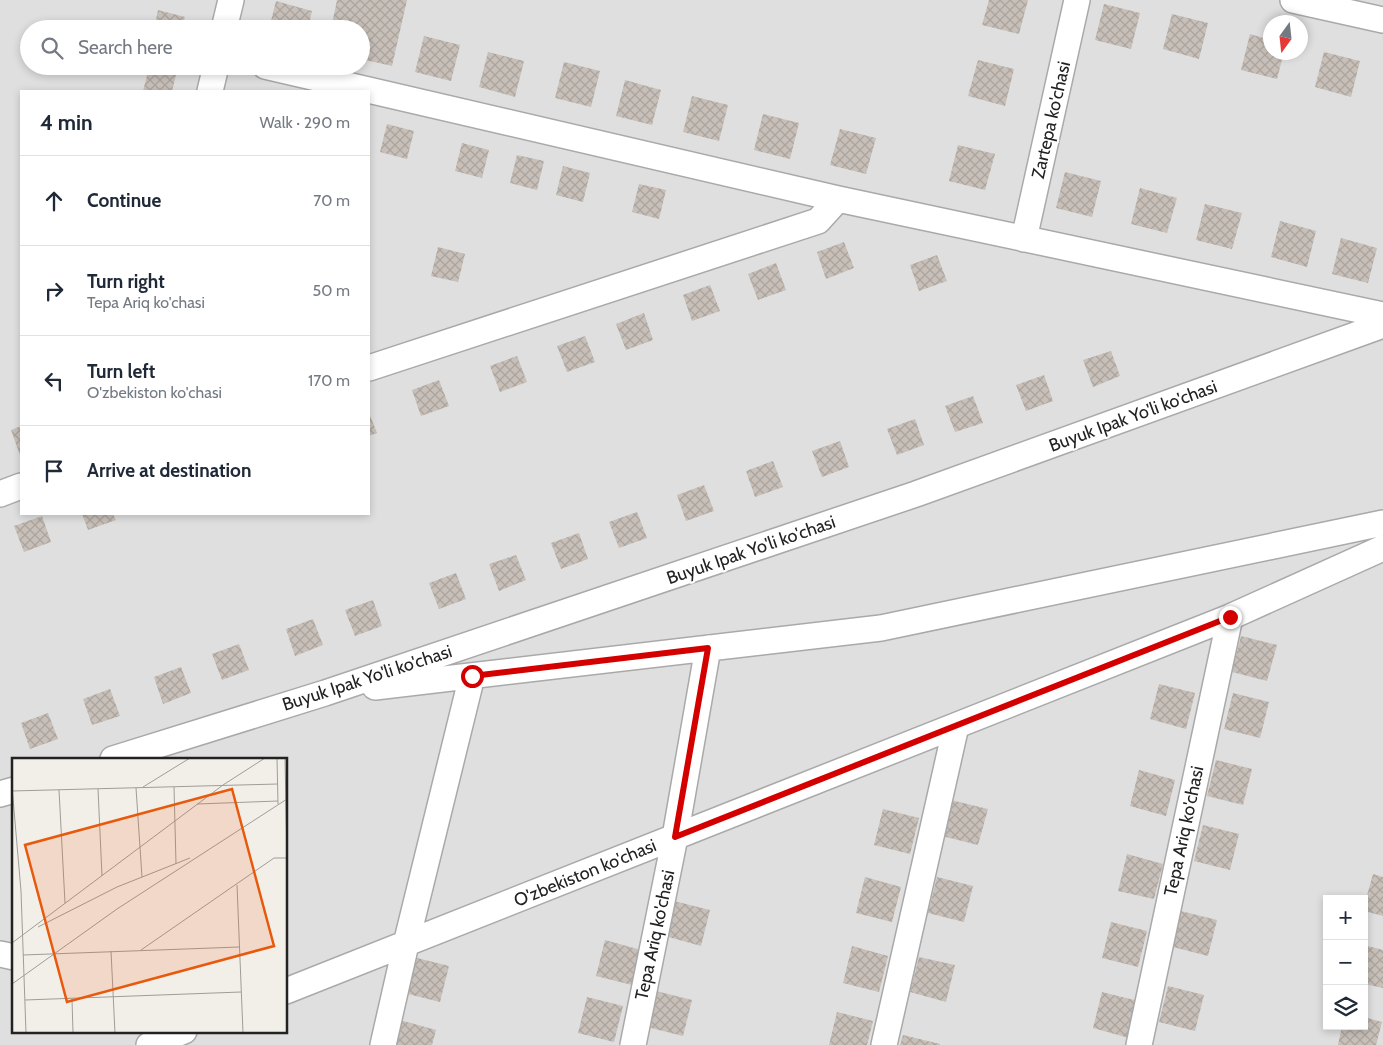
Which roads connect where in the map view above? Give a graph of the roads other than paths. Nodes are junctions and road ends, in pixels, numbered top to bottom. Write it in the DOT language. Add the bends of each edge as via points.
graph roads {
  1 [pos="231,0"];
  2 [pos="1077,0"];
  3 [pos="1293,0"];
  4 [pos="1348,6"];
  5 [pos="226,20"];
  6 [pos="1383,20"];
  7 [pos="214,75"];
  8 [pos="304,75"];
  9 [pos="210,90"];
  10 [pos="368,90"];
  11 [pos="370,90"];
  12 [pos="838,199"];
  13 [pos="1024,239"];
  14 [pos="1383,315"];
  15 [pos="1383,325"];
  16 [pos="370,368"];
  17 [pos="20,486"];
  18 [pos="0,494"];
  19 [pos="1383,523"];
  20 [pos="1383,548"];
  21 [pos="1230,617"];
  22 [pos="708,648"];
  23 [pos="472,676"];
  24 [pos="325,693"];
  25 [pos="956,726"];
  26 [pos="116,758"];
  27 [pos="675,837"];
  28 [pos="406,944"];
  29 [pos="288,990"];
  30 [pos="182,1032"];
  31 [pos="149,1045"];
  32 [pos="383,1045"];
  33 [pos="633,1045"];
  34 [pos="884,1045"];
  35 [pos="1139,1045"];
  1 -- 5 [label="street"];
  2 -- 13 [label="street, Zartepa ko'chasi"];
  3 -- 4 [label="street"];
  4 -- 6 [label="street"];
  7 -- 9 [label="street"];
  8 -- 10 [label="street"];
  11 -- 12 [label="street"];
  12 -- 13 [label="street"];
  12 -- 16 [label="street" via="818,221"];
  13 -- 14 [label="street"];
  15 -- 24 [label="street, Buyuk Ipak Yo'li ko'chasi" via="916,494"];
  17 -- 18 [label="street"];
  19 -- 22 [label="street" via="881,628"];
  20 -- 21 [label="street, O'zbekiston ko'chasi"];
  21 -- 25 [label="street, O'zbekiston ko'chasi"];
  21 -- 35 [label="street, Tepa Ariq ko'chasi"];
  22 -- 23 [label="street"];
  22 -- 27 [label="street, Tepa Ariq ko'chasi"];
  23 -- 24 [label="street"];
  23 -- 28 [label="street"];
  24 -- 26 [label="street, Buyuk Ipak Yo'li ko'chasi"];
  25 -- 27 [label="street, O'zbekiston ko'chasi"];
  25 -- 34 [label="street"];
  27 -- 28 [label="street, O'zbekiston ko'chasi"];
  27 -- 33 [label="street, Tepa Ariq ko'chasi"];
  28 -- 29 [label="street, O'zbekiston ko'chasi"];
  28 -- 32 [label="street"];
  30 -- 31 [label="street"];
}
